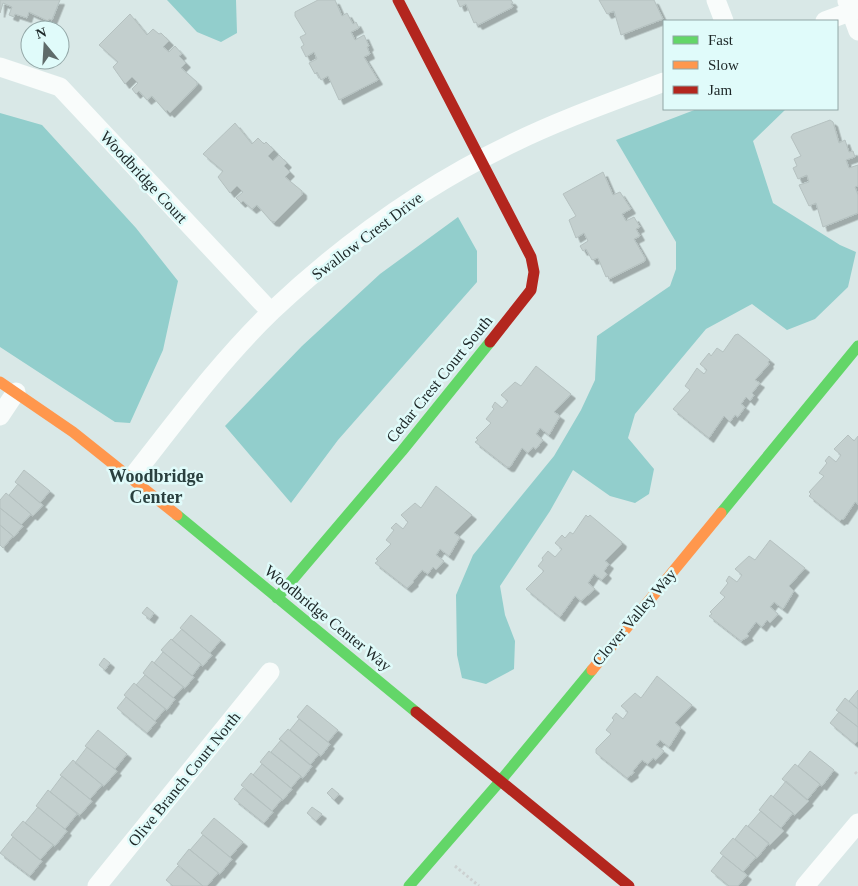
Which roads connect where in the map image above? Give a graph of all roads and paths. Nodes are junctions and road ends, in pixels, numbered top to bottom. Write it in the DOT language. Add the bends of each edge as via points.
graph roads {
  1 [pos="398,0"];
  2 [pos="716,0"];
  3 [pos="852,7"];
  4 [pos="724,20"];
  5 [pos="827,20"];
  6 [pos="858,30"];
  7 [pos="0,67"];
  8 [pos="663,82"];
  9 [pos="482,159"];
  10 [pos="271,312"];
  11 [pos="858,346"];
  12 [pos="0,382"];
  13 [pos="16,392"];
  14 [pos="0,416"];
  15 [pos="133,476"];
  16 [pos="277,598"];
  17 [pos="270,672"];
  18 [pos="502,779"];
  19 [pos="858,822"];
  20 [pos="453,864"];
  21 [pos="97,886"];
  22 [pos="409,886"];
  23 [pos="479,886"];
  24 [pos="629,886"];
  25 [pos="806,886"];
  1 -- 9 [label="street, Cedar Crest Court South"];
  2 -- 4 [label="street"];
  3 -- 5 [label="street"];
  3 -- 6 [label="street"];
  7 -- 10 [label="street, Woodbridge Court" via="60,87"];
  8 -- 9 [label="street, Swallow Crest Drive" via="543,129"];
  9 -- 10 [label="street, Swallow Crest Drive" via="401,208 356,240"];
  9 -- 16 [label="street, Cedar Crest Court South" via="534,262 535,277 531,290 402,451"];
  10 -- 15 [label="street, Swallow Crest Drive" via="210,380"];
  11 -- 18 [label="street, Clover Valley Way"];
  12 -- 13 [label="street, Woodbridge Center Way"];
  13 -- 14 [label="street"];
  13 -- 15 [label="street, Woodbridge Center Way"];
  15 -- 16 [label="street, Woodbridge Center Way"];
  16 -- 18 [label="street, Woodbridge Center Way"];
  17 -- 21 [label="street, Olive Branch Court North"];
  18 -- 22 [label="street, Clover Valley Way"];
  18 -- 24 [label="street, Woodbridge Center Way"];
  19 -- 25 [label="street"];
  20 -- 23 [label="path"];
}
